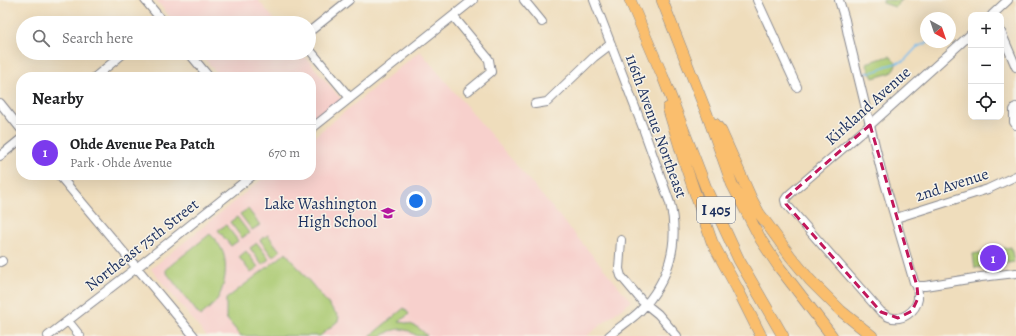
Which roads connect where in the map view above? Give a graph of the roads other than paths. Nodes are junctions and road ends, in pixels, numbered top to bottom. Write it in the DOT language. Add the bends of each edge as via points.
graph roads {
  1 [pos="145,0"];
  2 [pos="349,0"];
  3 [pos="473,0"];
  4 [pos="524,0"];
  5 [pos="594,0"];
  6 [pos="630,0"];
  7 [pos="662,0"];
  8 [pos="758,0"];
  9 [pos="839,0"];
  10 [pos="1008,0"];
  11 [pos="995,12"];
  12 [pos="157,16"];
  13 [pos="452,16"];
  14 [pos="542,22"];
  15 [pos="316,26"];
  16 [pos="968,37"];
  17 [pos="1004,39"];
  18 [pos="611,44"];
  19 [pos="316,57"];
  20 [pos="116,60"];
  21 [pos="195,60"];
  22 [pos="1016,67"];
  23 [pos="101,72"];
  24 [pos="205,72"];
  25 [pos="663,77"];
  26 [pos="797,87"];
  27 [pos="468,91"];
  28 [pos="350,98"];
  29 [pos="0,103"];
  30 [pos="535,104"];
  31 [pos="1016,107"];
  32 [pos="707,114"];
  33 [pos="16,123"];
  34 [pos="316,125"];
  35 [pos="870,125"];
  36 [pos="1016,125"];
  37 [pos="16,143"];
  38 [pos="0,156"];
  39 [pos="1016,176"];
  40 [pos="63,180"];
  41 [pos="247,180"];
  42 [pos="896,218"];
  43 [pos="621,240"];
  44 [pos="137,267"];
  45 [pos="1016,273"];
  46 [pos="917,286"];
  47 [pos="646,305"];
  48 [pos="68,321"];
  49 [pos="48,336"];
  50 [pos="80,336"];
  51 [pos="194,336"];
  52 [pos="609,336"];
  53 [pos="677,336"];
  54 [pos="761,336"];
  55 [pos="783,336"];
  56 [pos="832,336"];
  57 [pos="872,336"];
  1 -- 12 [label="street"];
  2 -- 15 [label="street"];
  3 -- 13 [label="street"];
  4 -- 14 [label="street"];
  5 -- 18 [label="street, 116th Avenue Northeast"];
  6 -- 25 [label="highway, I 405"];
  7 -- 32 [label="highway, I 405"];
  8 -- 26 [label="street"];
  9 -- 35 [label="street"];
  10 -- 11 [label="street"];
  13 -- 27 [label="street" via="489,60 491,72"];
  13 -- 28 [label="street"];
  16 -- 35 [label="street, Kirkland Avenue"];
  17 -- 22 [label="street"];
  18 -- 30 [label="street" via="547,102"];
  18 -- 47 [label="street, 116th Avenue Northeast" via="673,215 674,237 669,264 664,279"];
  19 -- 28 [label="street"];
  20 -- 23 [label="street"];
  21 -- 24 [label="street"];
  25 -- 54 [label="highway" via="663,90 671,118 712,242"];
  25 -- 55 [label="highway, I 405" via="708,193 738,260"];
  28 -- 34 [label="street"];
  29 -- 33 [label="street"];
  31 -- 36 [label="street"];
  32 -- 56 [label="highway, I 405" via="732,184 761,240"];
  32 -- 57 [label="highway" via="721,131 759,212 787,251 827,297"];
  35 -- 42 [label="street"];
  35 -- 46 [label="street, Kirkland Avenue" via="791,193 785,200 786,204 881,312 890,317 906,316 916,305"];
  37 -- 38 [label="street"];
  39 -- 42 [label="street, 2nd Avenue" via="988,189"];
  40 -- 44 [label="street"];
  41 -- 44 [label="street, Northeast 75th Street"];
  42 -- 46 [label="street"];
  43 -- 47 [label="street" via="621,276"];
  44 -- 48 [label="street, Northeast 75th Street"];
  44 -- 51 [label="street"];
  45 -- 46 [label="street"];
  47 -- 52 [label="street, 116th Avenue Northeast"];
  47 -- 53 [label="street" via="658,314"];
  48 -- 49 [label="street, Northeast 75th Street"];
  48 -- 50 [label="street"];
}
